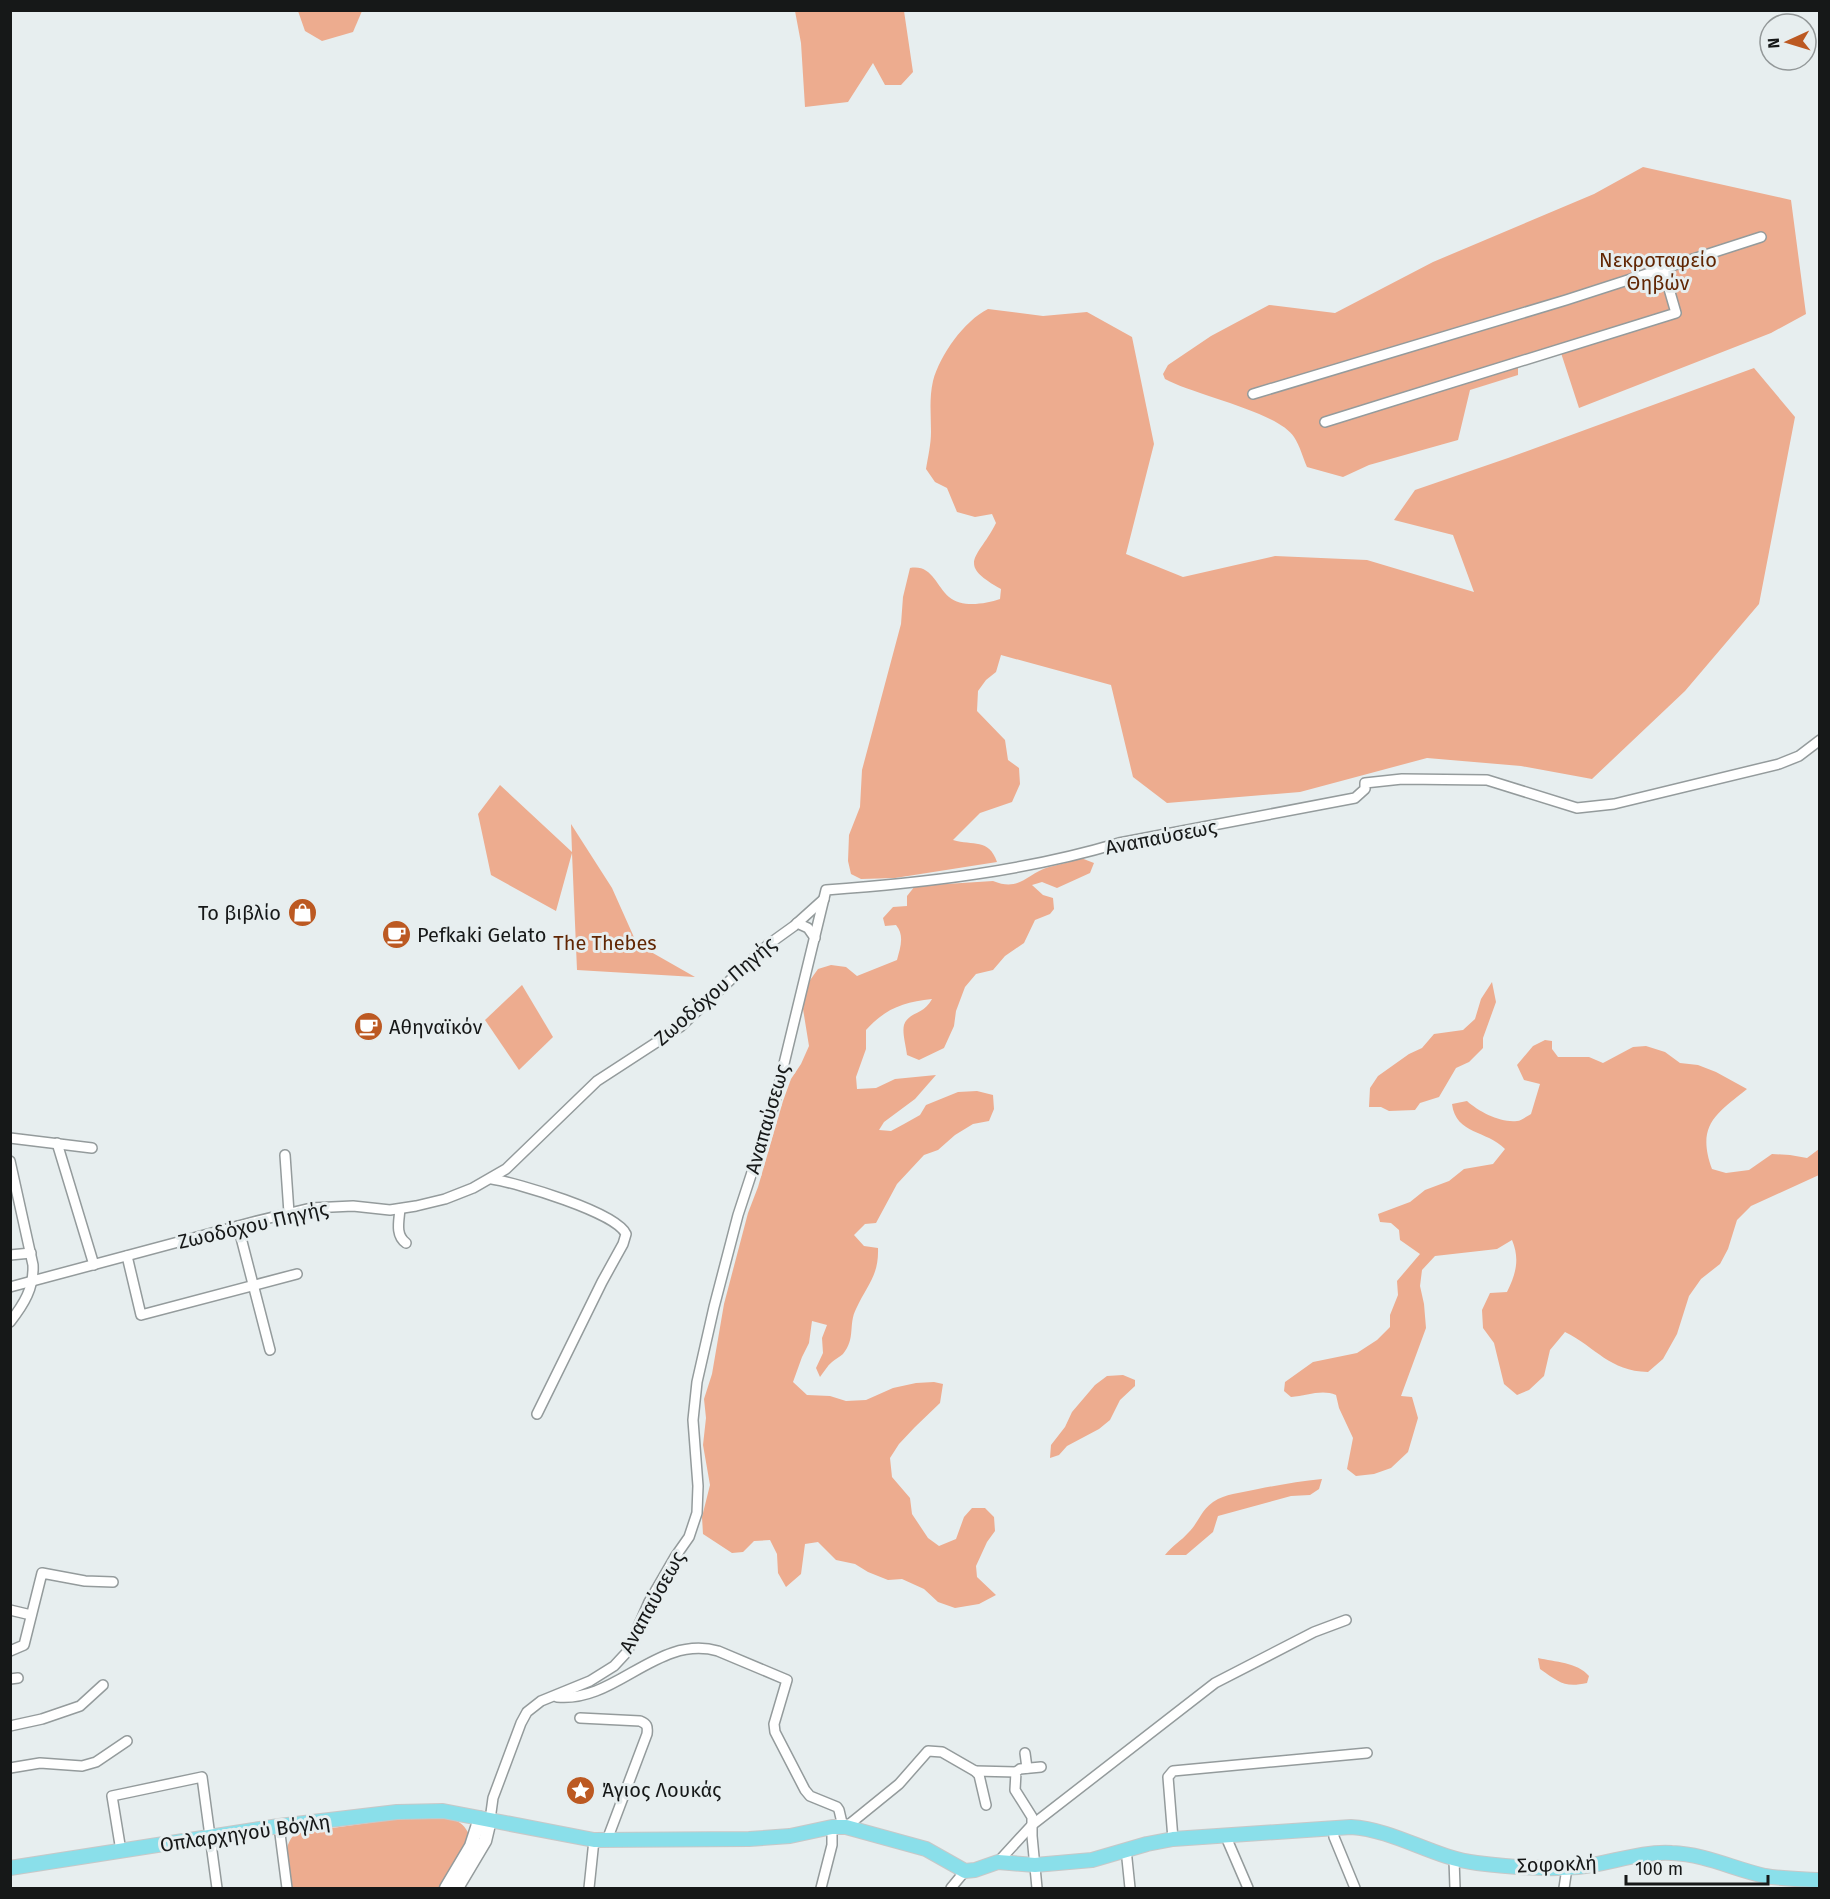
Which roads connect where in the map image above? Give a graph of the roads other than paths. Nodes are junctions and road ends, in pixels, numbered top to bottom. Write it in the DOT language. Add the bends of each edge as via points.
graph roads {
  1 [pos="1761,237"];
  2 [pos="1663,268"];
  3 [pos="1253,394"];
  4 [pos="1325,423"];
  5 [pos="1820,740"];
  6 [pos="824,899"];
  7 [pos="797,922"];
  8 [pos="815,938"];
  9 [pos="10,1138"];
  10 [pos="57,1143"];
  11 [pos="92,1148"];
  12 [pos="285,1155"];
  13 [pos="10,1161"];
  14 [pos="492,1179"];
  15 [pos="400,1209"];
  16 [pos="289,1213"];
  17 [pos="238,1226"];
  18 [pos="406,1243"];
  19 [pos="31,1253"];
  20 [pos="10,1255"];
  21 [pos="127,1256"];
  22 [pos="94,1265"];
  23 [pos="297,1274"];
  24 [pos="32,1281"];
  25 [pos="10,1287"];
  26 [pos="254,1287"];
  27 [pos="10,1322"];
  28 [pos="270,1350"];
  29 [pos="537,1414"];
  30 [pos="113,1582"];
  31 [pos="10,1610"];
  32 [pos="31,1615"];
  33 [pos="1346,1620"];
  34 [pos="10,1651"];
  35 [pos="103,1685"];
  36 [pos="554,1697"];
  37 [pos="580,1718"];
  38 [pos="10,1726"];
  39 [pos="127,1742"];
  40 [pos="1025,1753"];
  41 [pos="1367,1753"];
  42 [pos="1041,1767"];
  43 [pos="10,1768"];
  44 [pos="1027,1768"];
  45 [pos="975,1771"];
  46 [pos="1016,1772"];
  47 [pos="986,1805"];
  48 [pos="485,1819"];
  49 [pos="1032,1825"];
  50 [pos="279,1826"];
  51 [pos="840,1827"];
  52 [pos="1333,1827"];
  53 [pos="209,1837"];
  54 [pos="1226,1837"];
  55 [pos="1173,1839"];
  56 [pos="600,1840"];
  57 [pos="1126,1850"];
  58 [pos="122,1851"];
  59 [pos="1454,1859"];
  60 [pos="998,1862"];
  61 [pos="1035,1865"];
  62 [pos="10,1868"];
  63 [pos="1567,1868"];
  64 [pos="965,1870"];
  65 [pos="1820,1880"];
  66 [pos="954,1887"];
  67 [pos="218,1888"];
  68 [pos="287,1888"];
  69 [pos="446,1888"];
  70 [pos="457,1888"];
  71 [pos="589,1888"];
  72 [pos="821,1888"];
  73 [pos="1036,1888"];
  74 [pos="1130,1888"];
  75 [pos="1248,1888"];
  76 [pos="1355,1888"];
  77 [pos="1455,1888"];
  78 [pos="1564,1888"];
  1 -- 2 [label="street"];
  2 -- 3 [label="street"];
  2 -- 4 [label="street" via="1676,313"];
  5 -- 6 [label="street, Αναπαύσεως" via="1799,756 1779,764 1614,804 1577,808 1487,780 1401,779 1365,783 1365,789 1355,798 1119,843 1037,864 826,890"];
  6 -- 7 [label="street, Ζωοδόχου Πηγής"];
  6 -- 8 [label="street, Αναπαύσεως"];
  7 -- 8 [label="street"];
  7 -- 14 [label="street, Ζωοδόχου Πηγής" via="680,1027 597,1081"];
  8 -- 36 [label="street, Αναπαύσεως" via="774,1105 738,1215 697,1382 693,1420 697,1513 689,1537 649,1602 627,1652 590,1682"];
  9 -- 10 [label="street"];
  10 -- 11 [label="street"];
  10 -- 22 [label="street"];
  12 -- 16 [label="street"];
  13 -- 19 [label="street"];
  14 -- 15 [label="street, Ζωοδόχου Πηγής" via="444,1199"];
  14 -- 29 [label="street" via="561,1198 613,1222 626,1234"];
  15 -- 16 [label="street, Ζωοδόχου Πηγής" via="334,1206"];
  15 -- 18 [label="street" via="398,1232"];
  16 -- 17 [label="street, Ζωοδόχου Πηγής"];
  17 -- 21 [label="street, Ζωοδόχου Πηγής"];
  17 -- 26 [label="street"];
  19 -- 20 [label="street"];
  19 -- 24 [label="street"];
  21 -- 22 [label="street, Ζωοδόχου Πηγής"];
  21 -- 26 [label="street" via="141,1315"];
  22 -- 24 [label="street, Ζωοδόχου Πηγής"];
  23 -- 26 [label="street"];
  24 -- 25 [label="street, Ζωοδόχου Πηγής"];
  24 -- 27 [label="street" via="27,1298"];
  26 -- 28 [label="street"];
  30 -- 32 [label="street" via="42,1573"];
  31 -- 32 [label="street"];
  32 -- 34 [label="street" via="24,1645"];
  33 -- 49 [label="street" via="1314,1632 1215,1683"];
  35 -- 38 [label="street" via="80,1706"];
  36 -- 48 [label="street, Αναπαύσεως" via="541,1701 520,1723"];
  36 -- 51 [label="street" via="575,1698 598,1692 655,1659 679,1650 706,1647 788,1680 774,1719 775,1732 805,1790 837,1807"];
  37 -- 56 [label="street" via="640,1721 648,1728"];
  39 -- 43 [label="street" via="96,1762 82,1766 40,1763"];
  40 -- 44 [label="street"];
  41 -- 55 [label="street" via="1173,1771 1167,1777"];
  42 -- 44 [label="street"];
  44 -- 46 [label="street"];
  45 -- 46 [label="street"];
  45 -- 47 [label="street" via="980,1775"];
  45 -- 51 [label="street" via="942,1752 928,1751 900,1784"];
  46 -- 49 [label="street" via="1015,1790 1032,1817"];
  48 -- 50 [label="main road, Οπλαρχηγού Βόγλη" via="443,1811 397,1812"];
  48 -- 56 [label="main road, Οπλαρχηγού Βόγλη"];
  48 -- 69 [label="street"];
  48 -- 70 [label="street" via="485,1841"];
  49 -- 60 [label="street"];
  49 -- 61 [label="street"];
  50 -- 53 [label="main road, Οπλαρχηγού Βόγλη"];
  50 -- 68 [label="street"];
  51 -- 56 [label="main road, Οπλαρχηγού Βόγλη" via="749,1839"];
  51 -- 64 [label="main road" via="926,1849"];
  51 -- 72 [label="street"];
  52 -- 54 [label="main road, Σοφοκλή"];
  52 -- 59 [label="main road, Σοφοκλή" via="1368,1828"];
  52 -- 76 [label="street"];
  53 -- 58 [label="main road, Οπλαρχηγού Βόγλη"];
  53 -- 58 [label="street" via="202,1777 112,1796"];
  53 -- 67 [label="street"];
  54 -- 55 [label="main road, Σοφοκλή"];
  54 -- 75 [label="street"];
  55 -- 57 [label="main road, Σοφοκλή"];
  56 -- 71 [label="street"];
  57 -- 61 [label="main road, Σοφοκλή" via="1092,1860"];
  57 -- 74 [label="street"];
  58 -- 62 [label="main road, Οπλαρχηγού Βόγλη"];
  59 -- 63 [label="main road, Σοφοκλή"];
  59 -- 77 [label="street"];
  60 -- 61 [label="main road, Σοφοκλή"];
  60 -- 64 [label="main road"];
  61 -- 73 [label="street"];
  63 -- 65 [label="main road, Σοφοκλή" via="1671,1852 1764,1875"];
  63 -- 78 [label="street"];
  64 -- 66 [label="street"];
}
